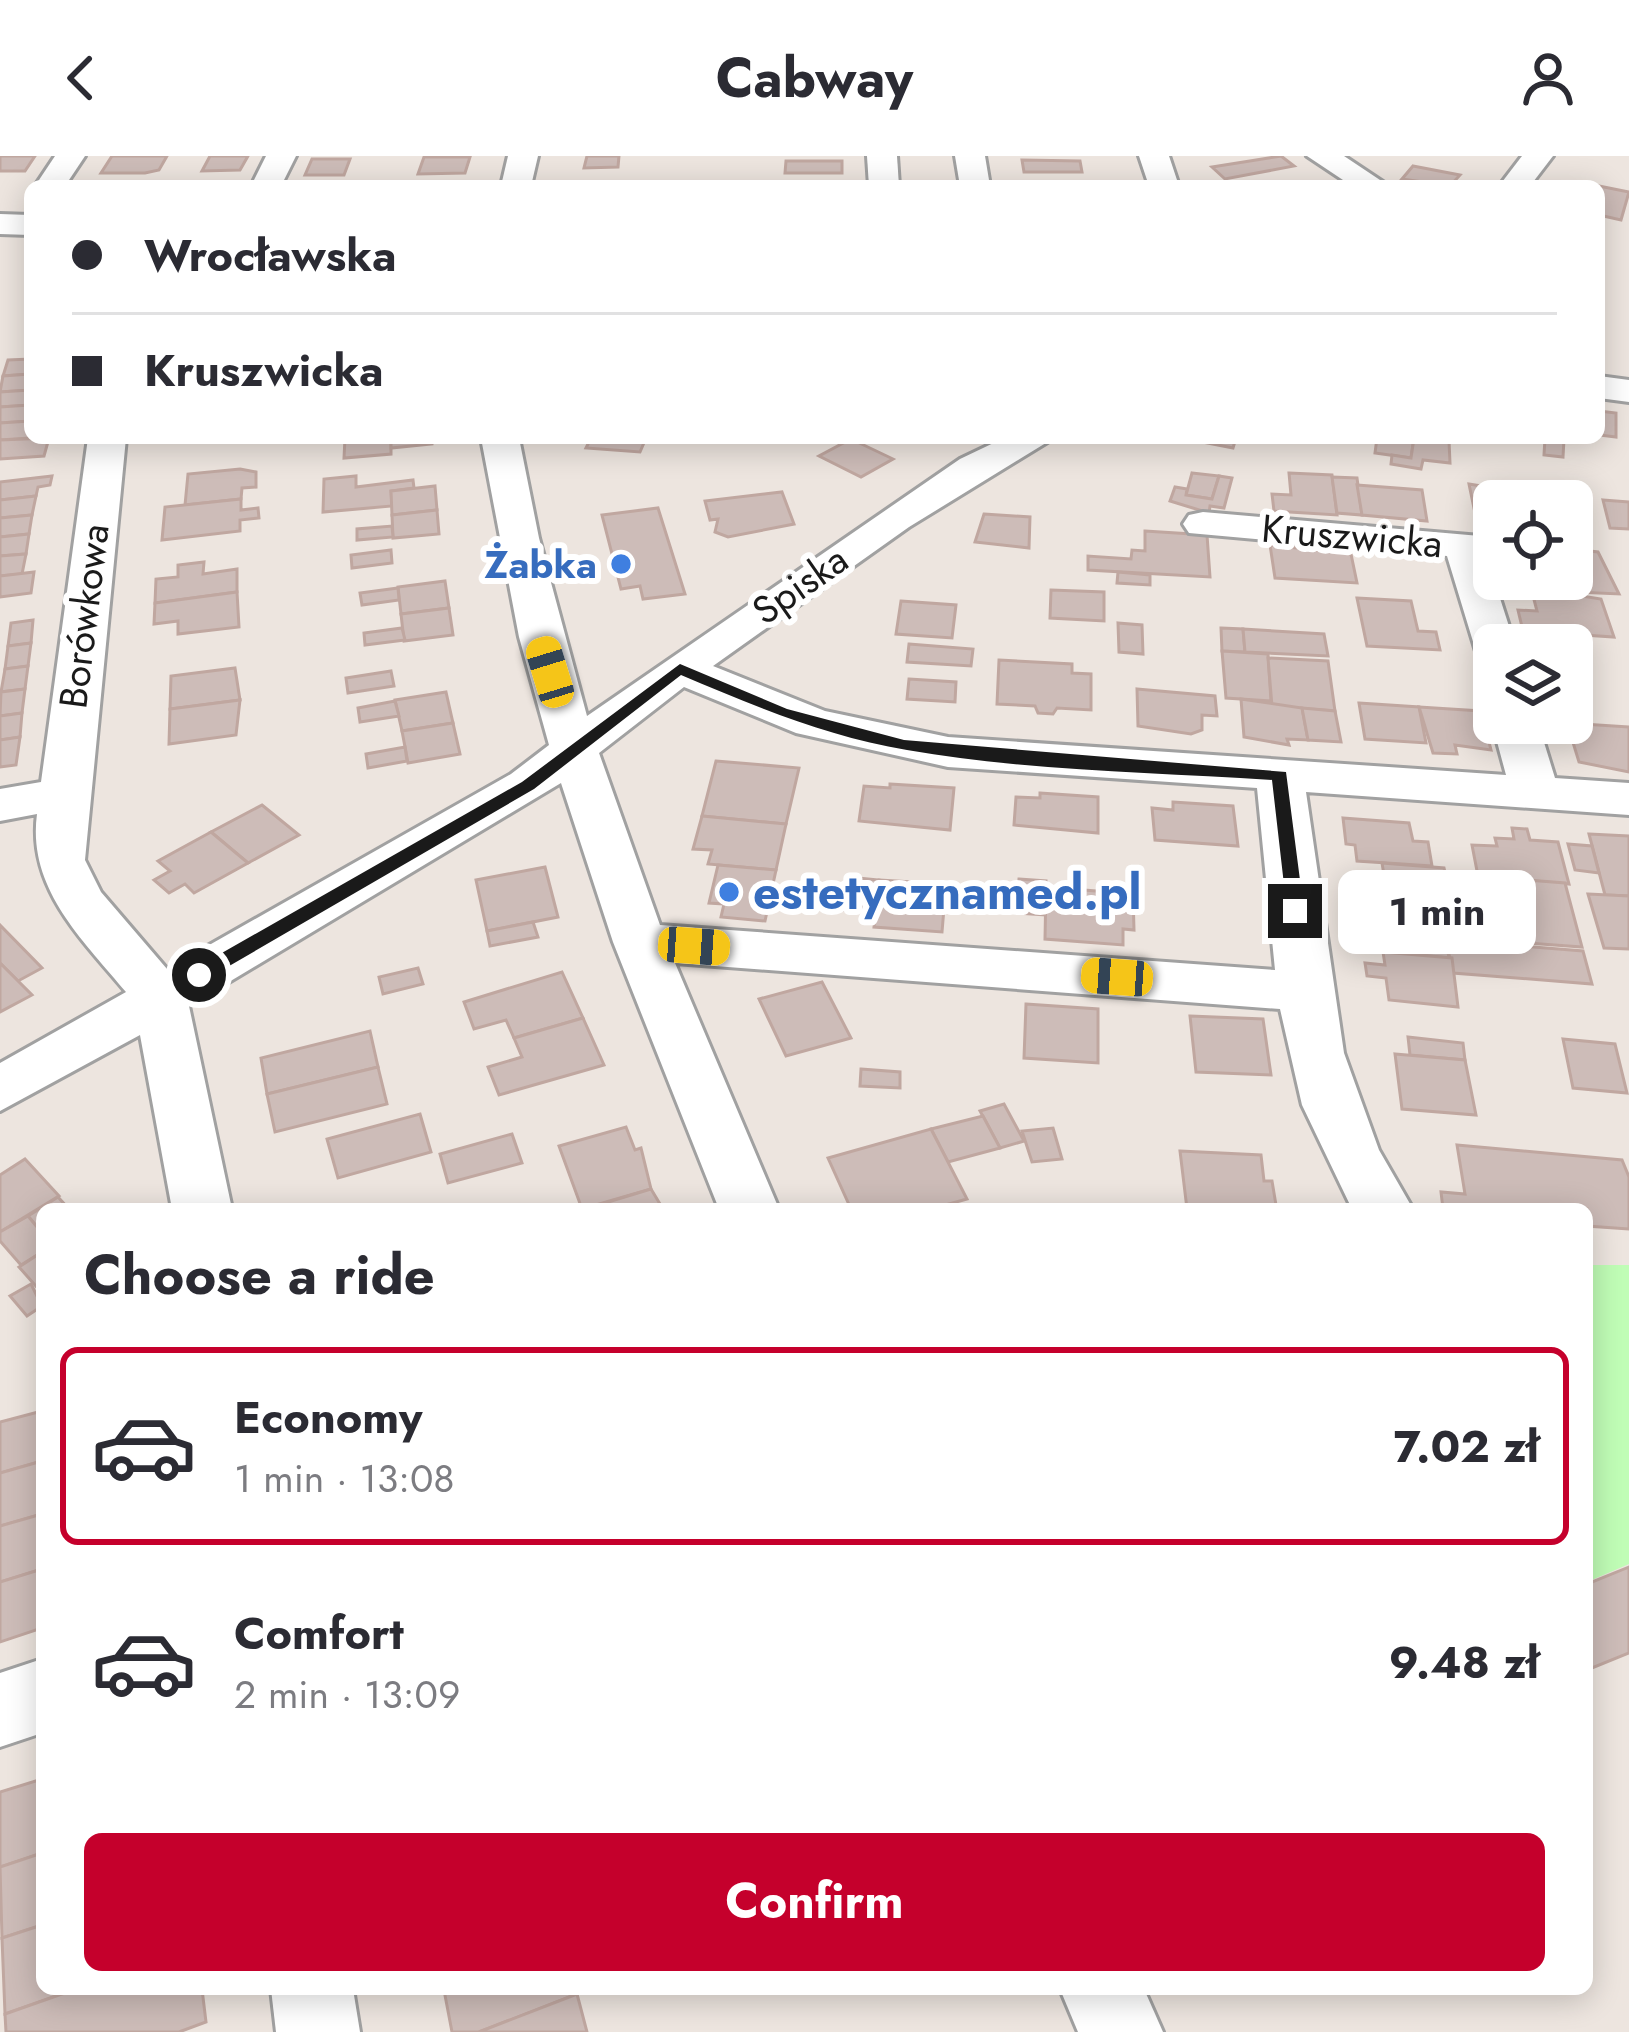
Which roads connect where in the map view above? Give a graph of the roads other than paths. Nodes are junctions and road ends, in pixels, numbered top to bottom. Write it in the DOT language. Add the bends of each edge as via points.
graph roads {
  1 [pos="1322,156"];
  2 [pos="1538,156"];
  3 [pos="1364,180"];
  4 [pos="1519,180"];
  5 [pos="106,444"];
  6 [pos="501,444"];
  7 [pos="1024,444"];
  8 [pos="1203,524"];
  9 [pos="1487,624"];
  10 [pos="680,669"];
  11 [pos="1521,744"];
  12 [pos="573,746"];
  13 [pos="1280,776"];
  14 [pos="1535,792"];
  15 [pos="63,794"];
  16 [pos="1629,799"];
  17 [pos="0,805"];
  18 [pos="639,942"];
  19 [pos="1304,991"];
  20 [pos="160,997"];
  21 [pos="0,1090"];
  22 [pos="201,1203"];
  23 [pos="746,1203"];
  24 [pos="1380,1203"];
  25 [pos="36,1698"];
  26 [pos="0,1710"];
  27 [pos="313,1995"];
  28 [pos="1104,1995"];
  29 [pos="318,2032"];
  30 [pos="1121,2032"];
  1 -- 3 [label="street"];
  2 -- 4 [label="street"];
  5 -- 15 [label="street, Borówkowa"];
  6 -- 12 [label="street" via="533,612"];
  7 -- 10 [label="street, Spiska" via="915,506"];
  8 -- 9 [label="street, Kruszwicka" via="1465,545"];
  10 -- 12 [label="street, Spiska"];
  10 -- 13 [label="street" via="782,712 904,745"];
  11 -- 14 [label="street"];
  12 -- 18 [label="street"];
  12 -- 20 [label="street, Spiska" via="528,785"];
  13 -- 14 [label="street"];
  13 -- 19 [label="street"];
  14 -- 16 [label="street"];
  15 -- 17 [label="street"];
  15 -- 20 [label="street, Borówkowa" via="60,860 67,879"];
  18 -- 19 [label="street"];
  18 -- 23 [label="street"];
  19 -- 24 [label="street" via="1331,1118"];
  20 -- 21 [label="street, Spiska"];
  20 -- 22 [label="street"];
  25 -- 26 [label="street"];
  27 -- 29 [label="street"];
  28 -- 30 [label="street"];
}
